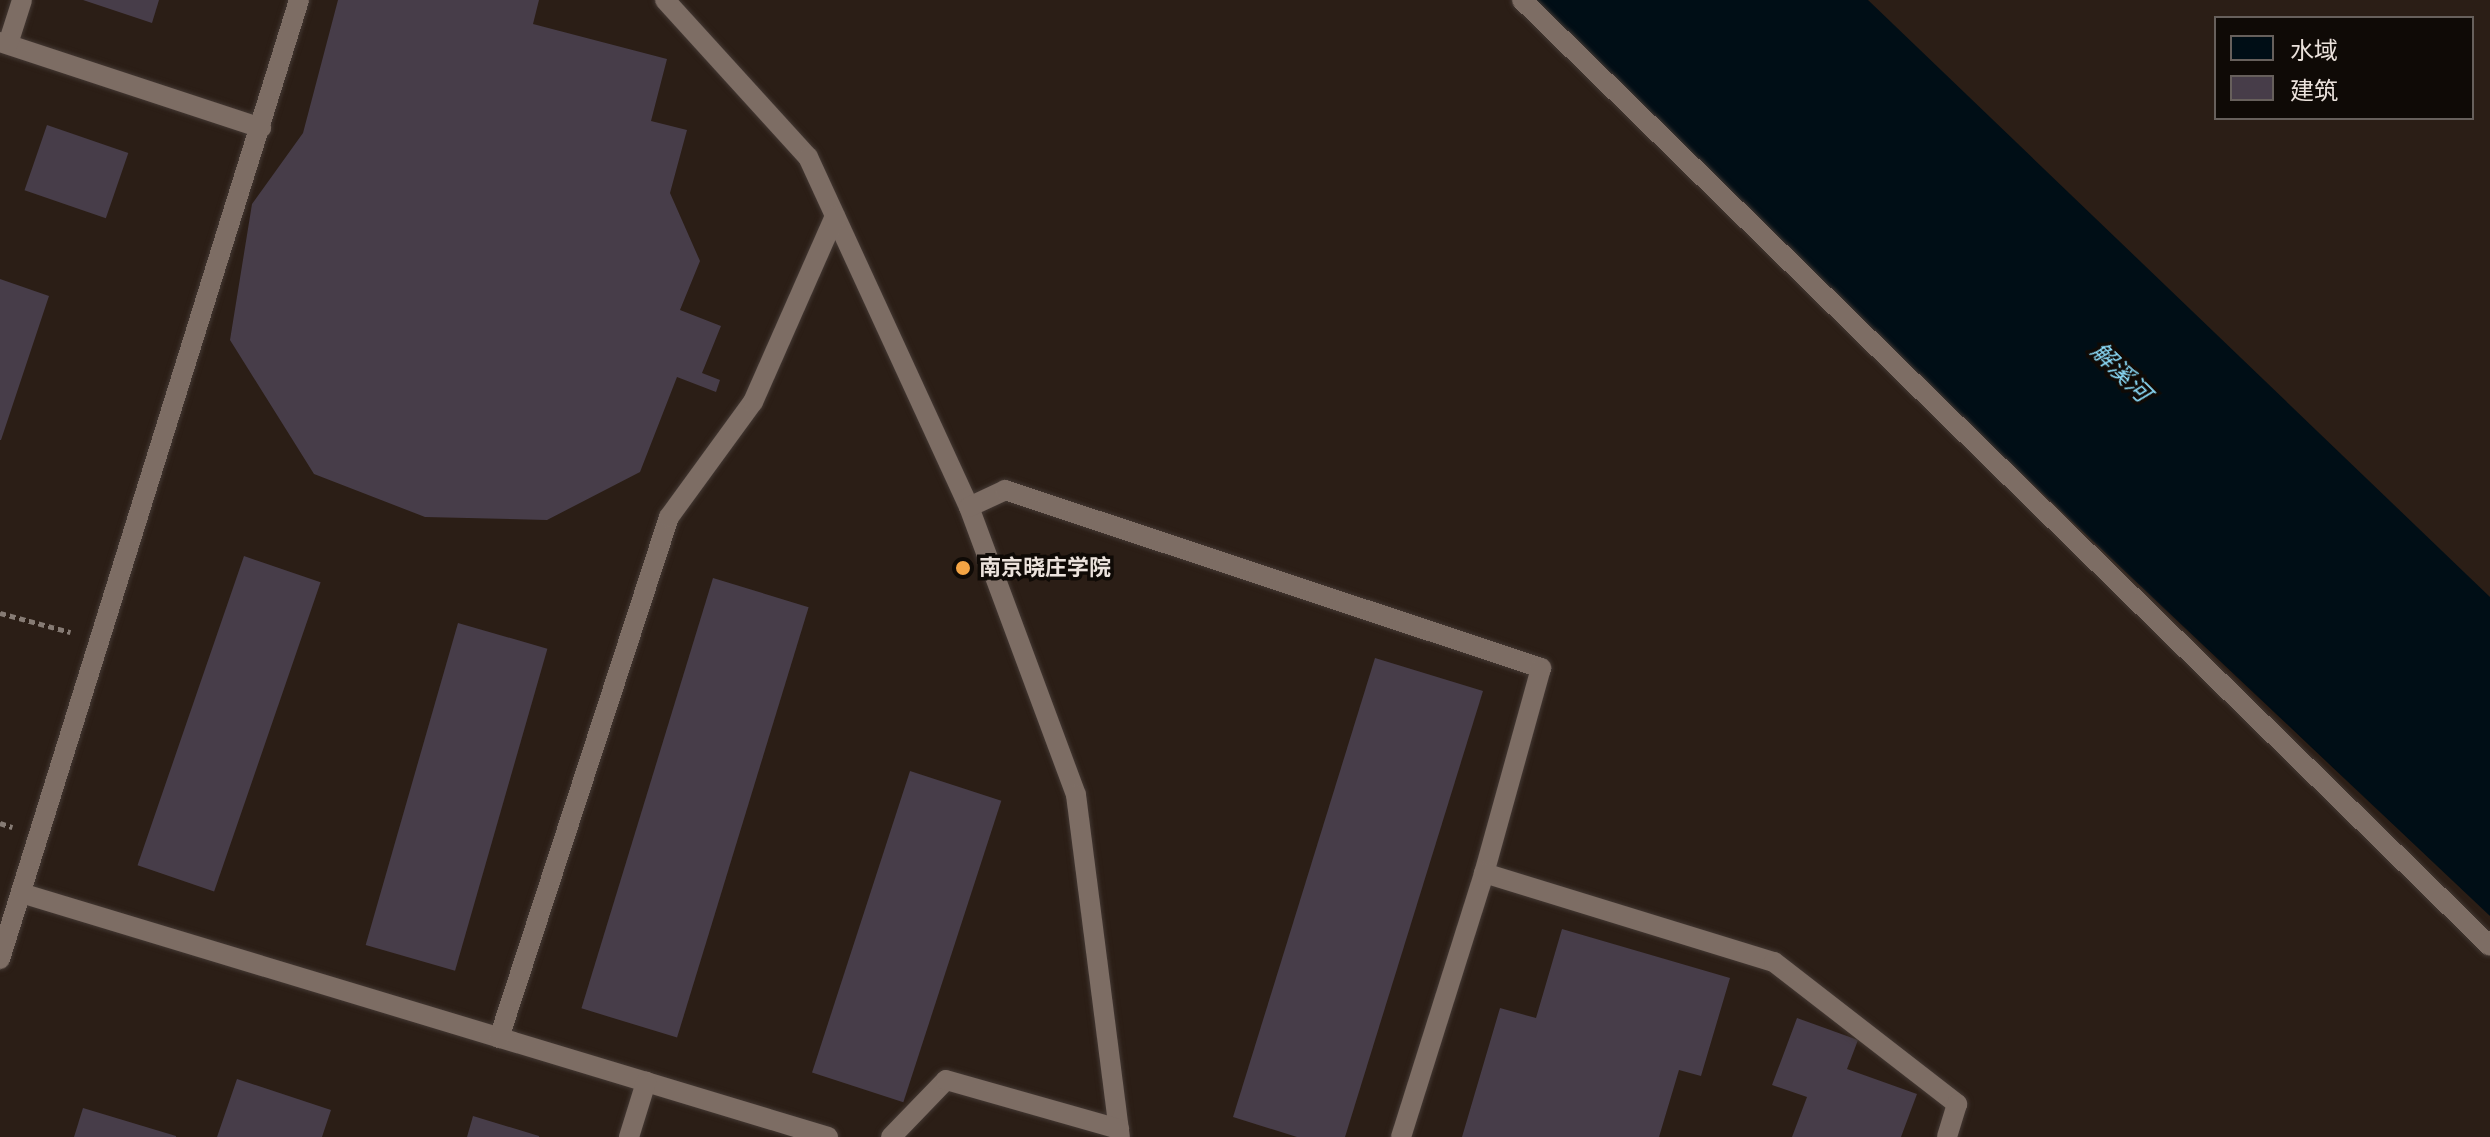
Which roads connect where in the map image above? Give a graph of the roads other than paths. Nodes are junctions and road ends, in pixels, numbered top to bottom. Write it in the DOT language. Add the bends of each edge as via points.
graph roads {
  1 [pos="22,0"];
  2 [pos="299,0"];
  3 [pos="665,0"];
  4 [pos="1522,0"];
  5 [pos="4,43"];
  6 [pos="261,128"];
  7 [pos="835,216"];
  8 [pos="969,507"];
  9 [pos="1484,873"];
  10 [pos="21,893"];
  11 [pos="2490,946"];
  12 [pos="0,959"];
  13 [pos="499,1038"];
  14 [pos="646,1082"];
  15 [pos="1120,1133"];
  16 [pos="629,1137"];
  17 [pos="828,1137"];
  18 [pos="891,1137"];
  19 [pos="1401,1137"];
  20 [pos="1947,1137"];
  1 -- 5 [label="lane"];
  2 -- 6 [label="lane"];
  3 -- 7 [label="lane" via="808,157"];
  4 -- 11 [label="lane"];
  5 -- 6 [label="lane"];
  6 -- 10 [label="lane"];
  7 -- 8 [label="lane"];
  7 -- 13 [label="lane" via="753,402 669,517"];
  8 -- 9 [label="lane" via="1005,490 1541,668"];
  8 -- 15 [label="lane" via="1076,795"];
  9 -- 19 [label="lane"];
  9 -- 20 [label="lane" via="1774,962 1957,1104"];
  10 -- 12 [label="lane"];
  10 -- 13 [label="lane"];
  13 -- 14 [label="lane"];
  14 -- 16 [label="lane"];
  14 -- 17 [label="lane"];
  15 -- 18 [label="lane" via="946,1080"];
}
